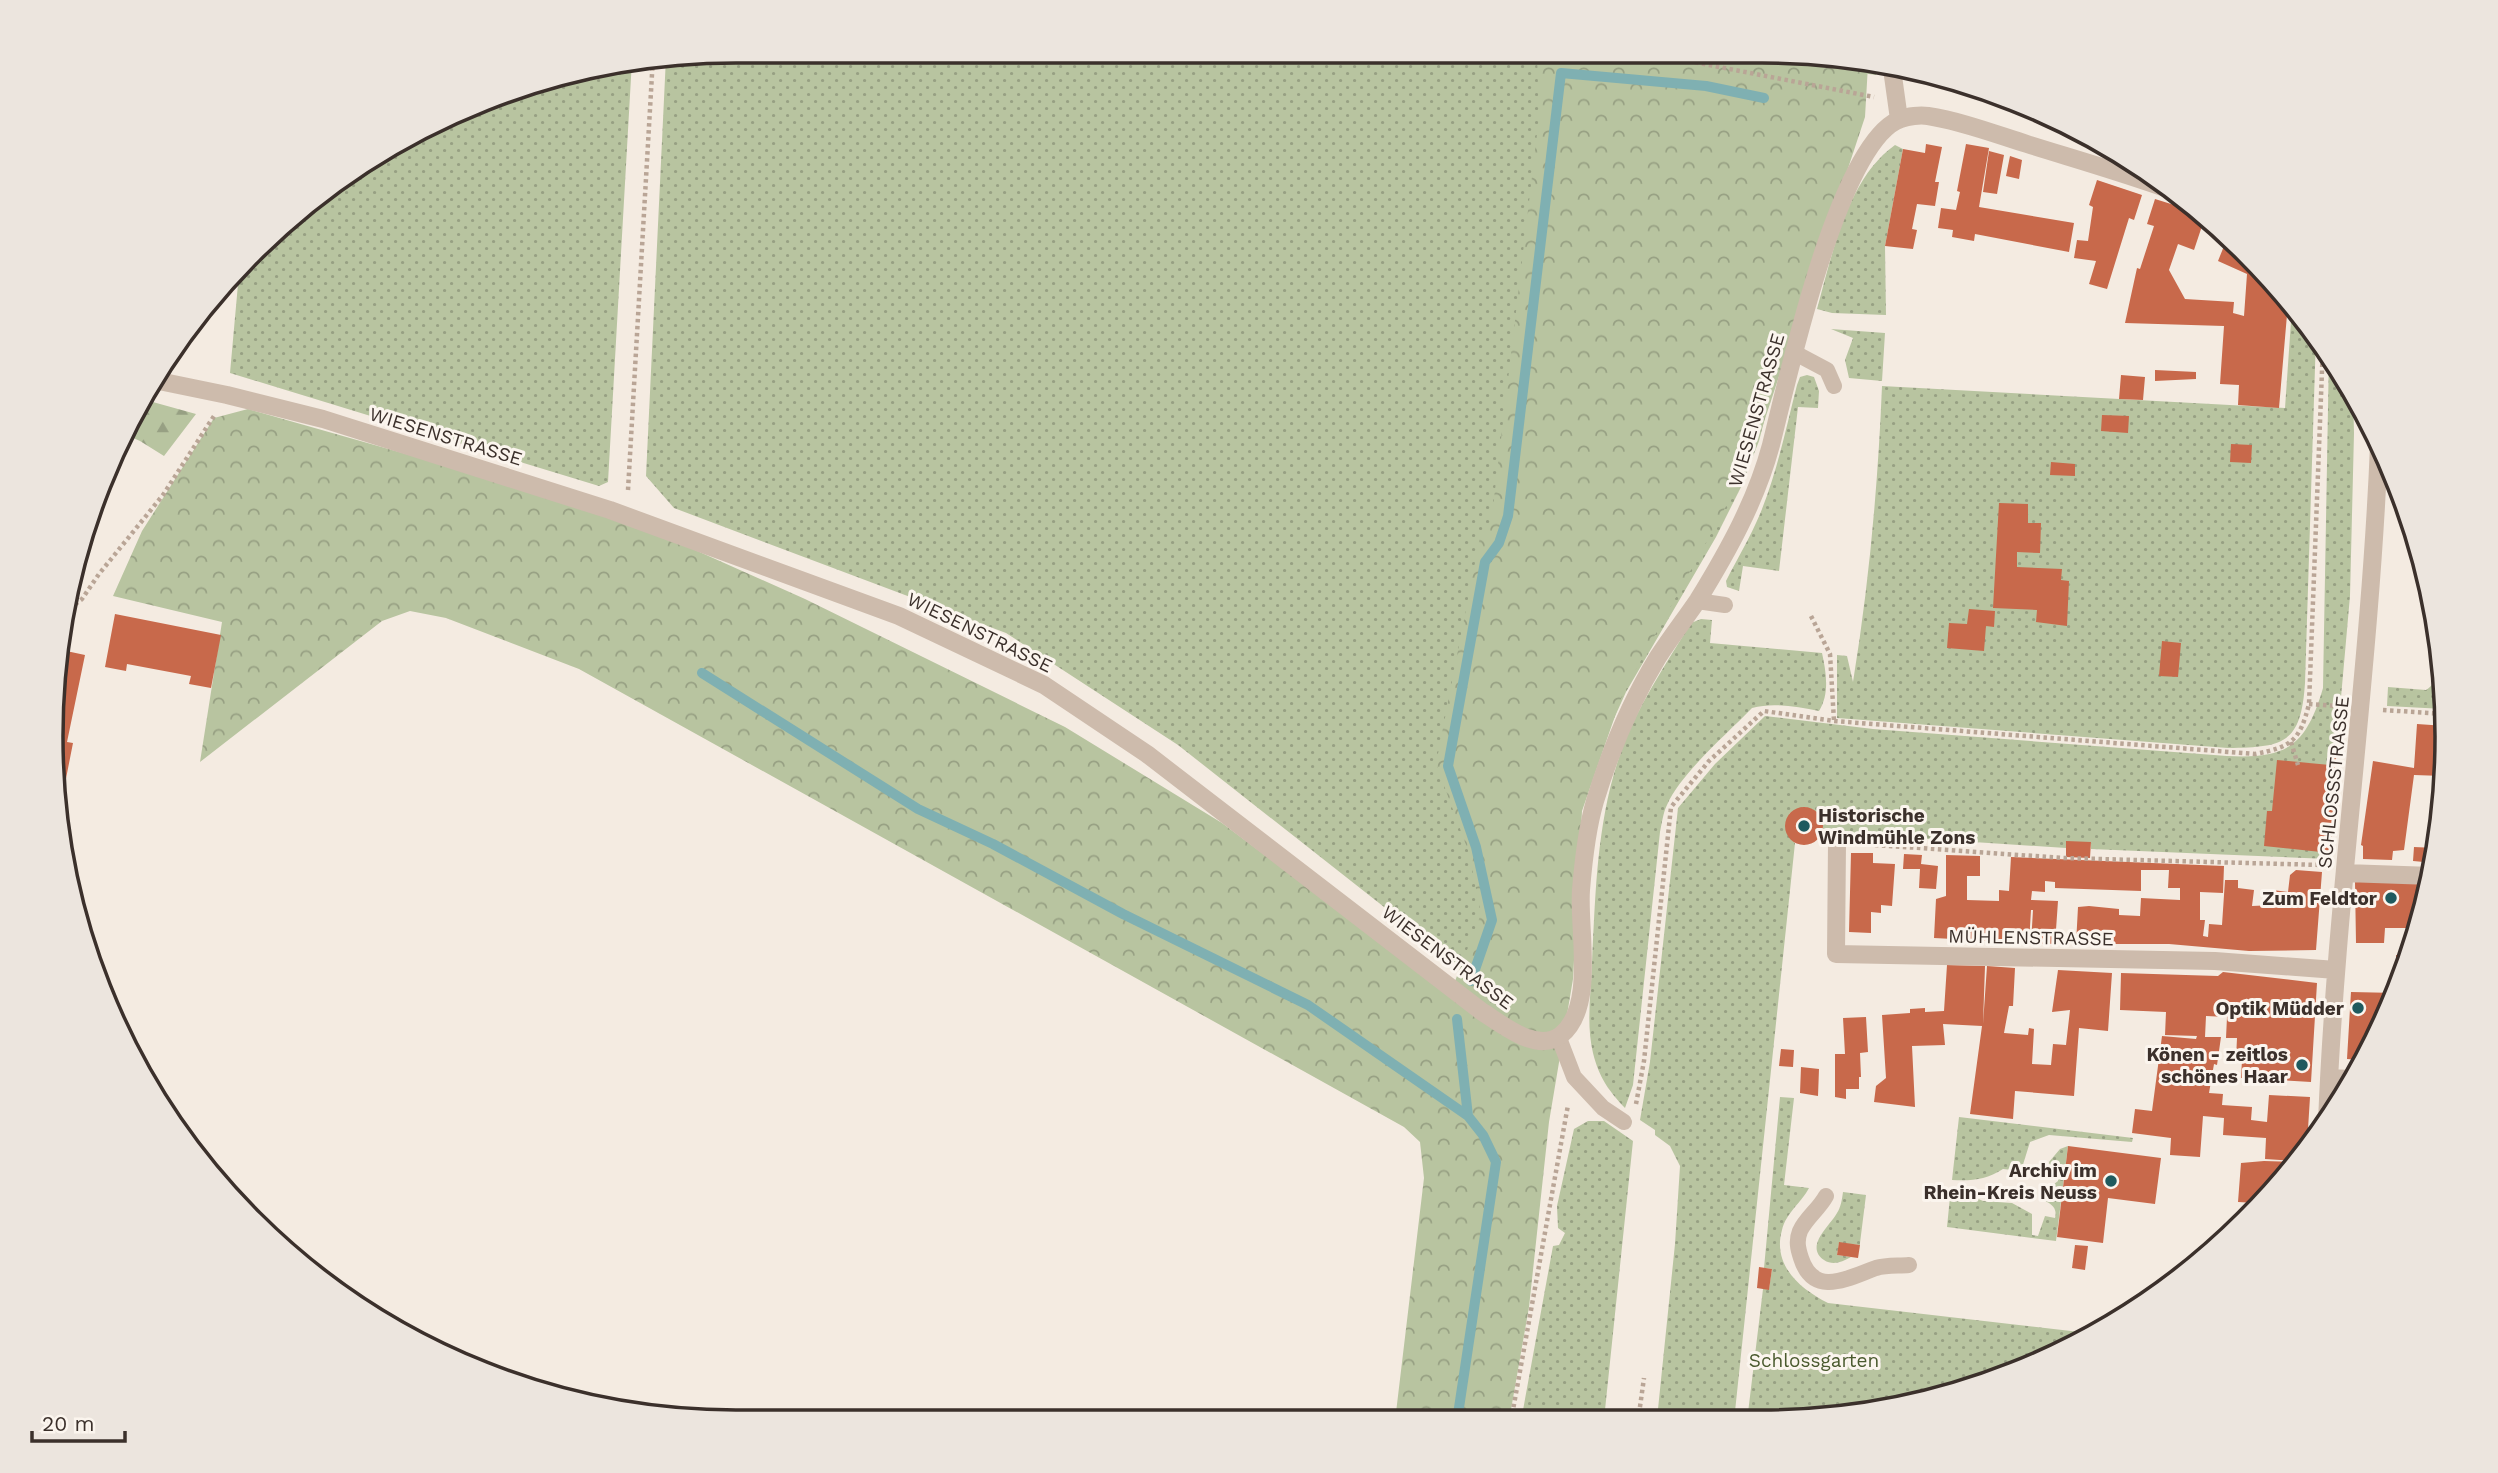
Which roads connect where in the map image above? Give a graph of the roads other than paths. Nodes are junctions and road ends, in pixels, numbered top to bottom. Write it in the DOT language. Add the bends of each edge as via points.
graph roads {
  1 [pos="1893,76"];
  2 [pos="1897,110"];
  3 [pos="2141,180"];
  4 [pos="1795,353"];
  5 [pos="164,382"];
  6 [pos="1834,386"];
  7 [pos="2378,466"];
  8 [pos="1697,601"];
  9 [pos="1725,605"];
  10 [pos="1837,843"];
  11 [pos="2345,870"];
  12 [pos="2420,875"];
  13 [pos="2336,970"];
  14 [pos="1559,1038"];
  15 [pos="2329,1078"];
  16 [pos="2341,1079"];
  17 [pos="2328,1100"];
  18 [pos="1624,1122"];
  19 [pos="1826,1196"];
  20 [pos="1909,1265"];
  1 -- 2 [label="street"];
  2 -- 3 [label="street" via="2012,139"];
  2 -- 4 [label="street, WIESENSTRASSE" via="1858,164 1834,219"];
  4 -- 6 [label="lane" via="1827,370"];
  4 -- 8 [label="street, WIESENSTRASSE" via="1763,473 1738,533"];
  5 -- 14 [label="street, WIESENSTRASSE" via="323,419 627,516 899,616 1044,685 1147,754 1481,1011 1535,1041"];
  7 -- 11 [label="street, SCHLOSSSTRASSE" via="2362,708"];
  8 -- 9 [label="lane"];
  8 -- 14 [label="street, WIESENSTRASSE" via="1657,658 1620,732 1594,804 1581,891 1583,982 1576,1019"];
  10 -- 13 [label="street, MÜHLENSTRASSE" via="1836,954 2215,961"];
  11 -- 12 [label="street"];
  11 -- 13 [label="street, SCHLOSSSTRASSE"];
  13 -- 15 [label="street, SCHLOSSSTRASSE"];
  14 -- 18 [label="lane" via="1574,1077 1603,1108"];
  15 -- 16 [label="street"];
  15 -- 17 [label="street, SCHLOSSSTRASSE"];
  19 -- 20 [label="lane" via="1800,1230 1797,1246 1811,1275 1838,1283 1879,1267"];
}
